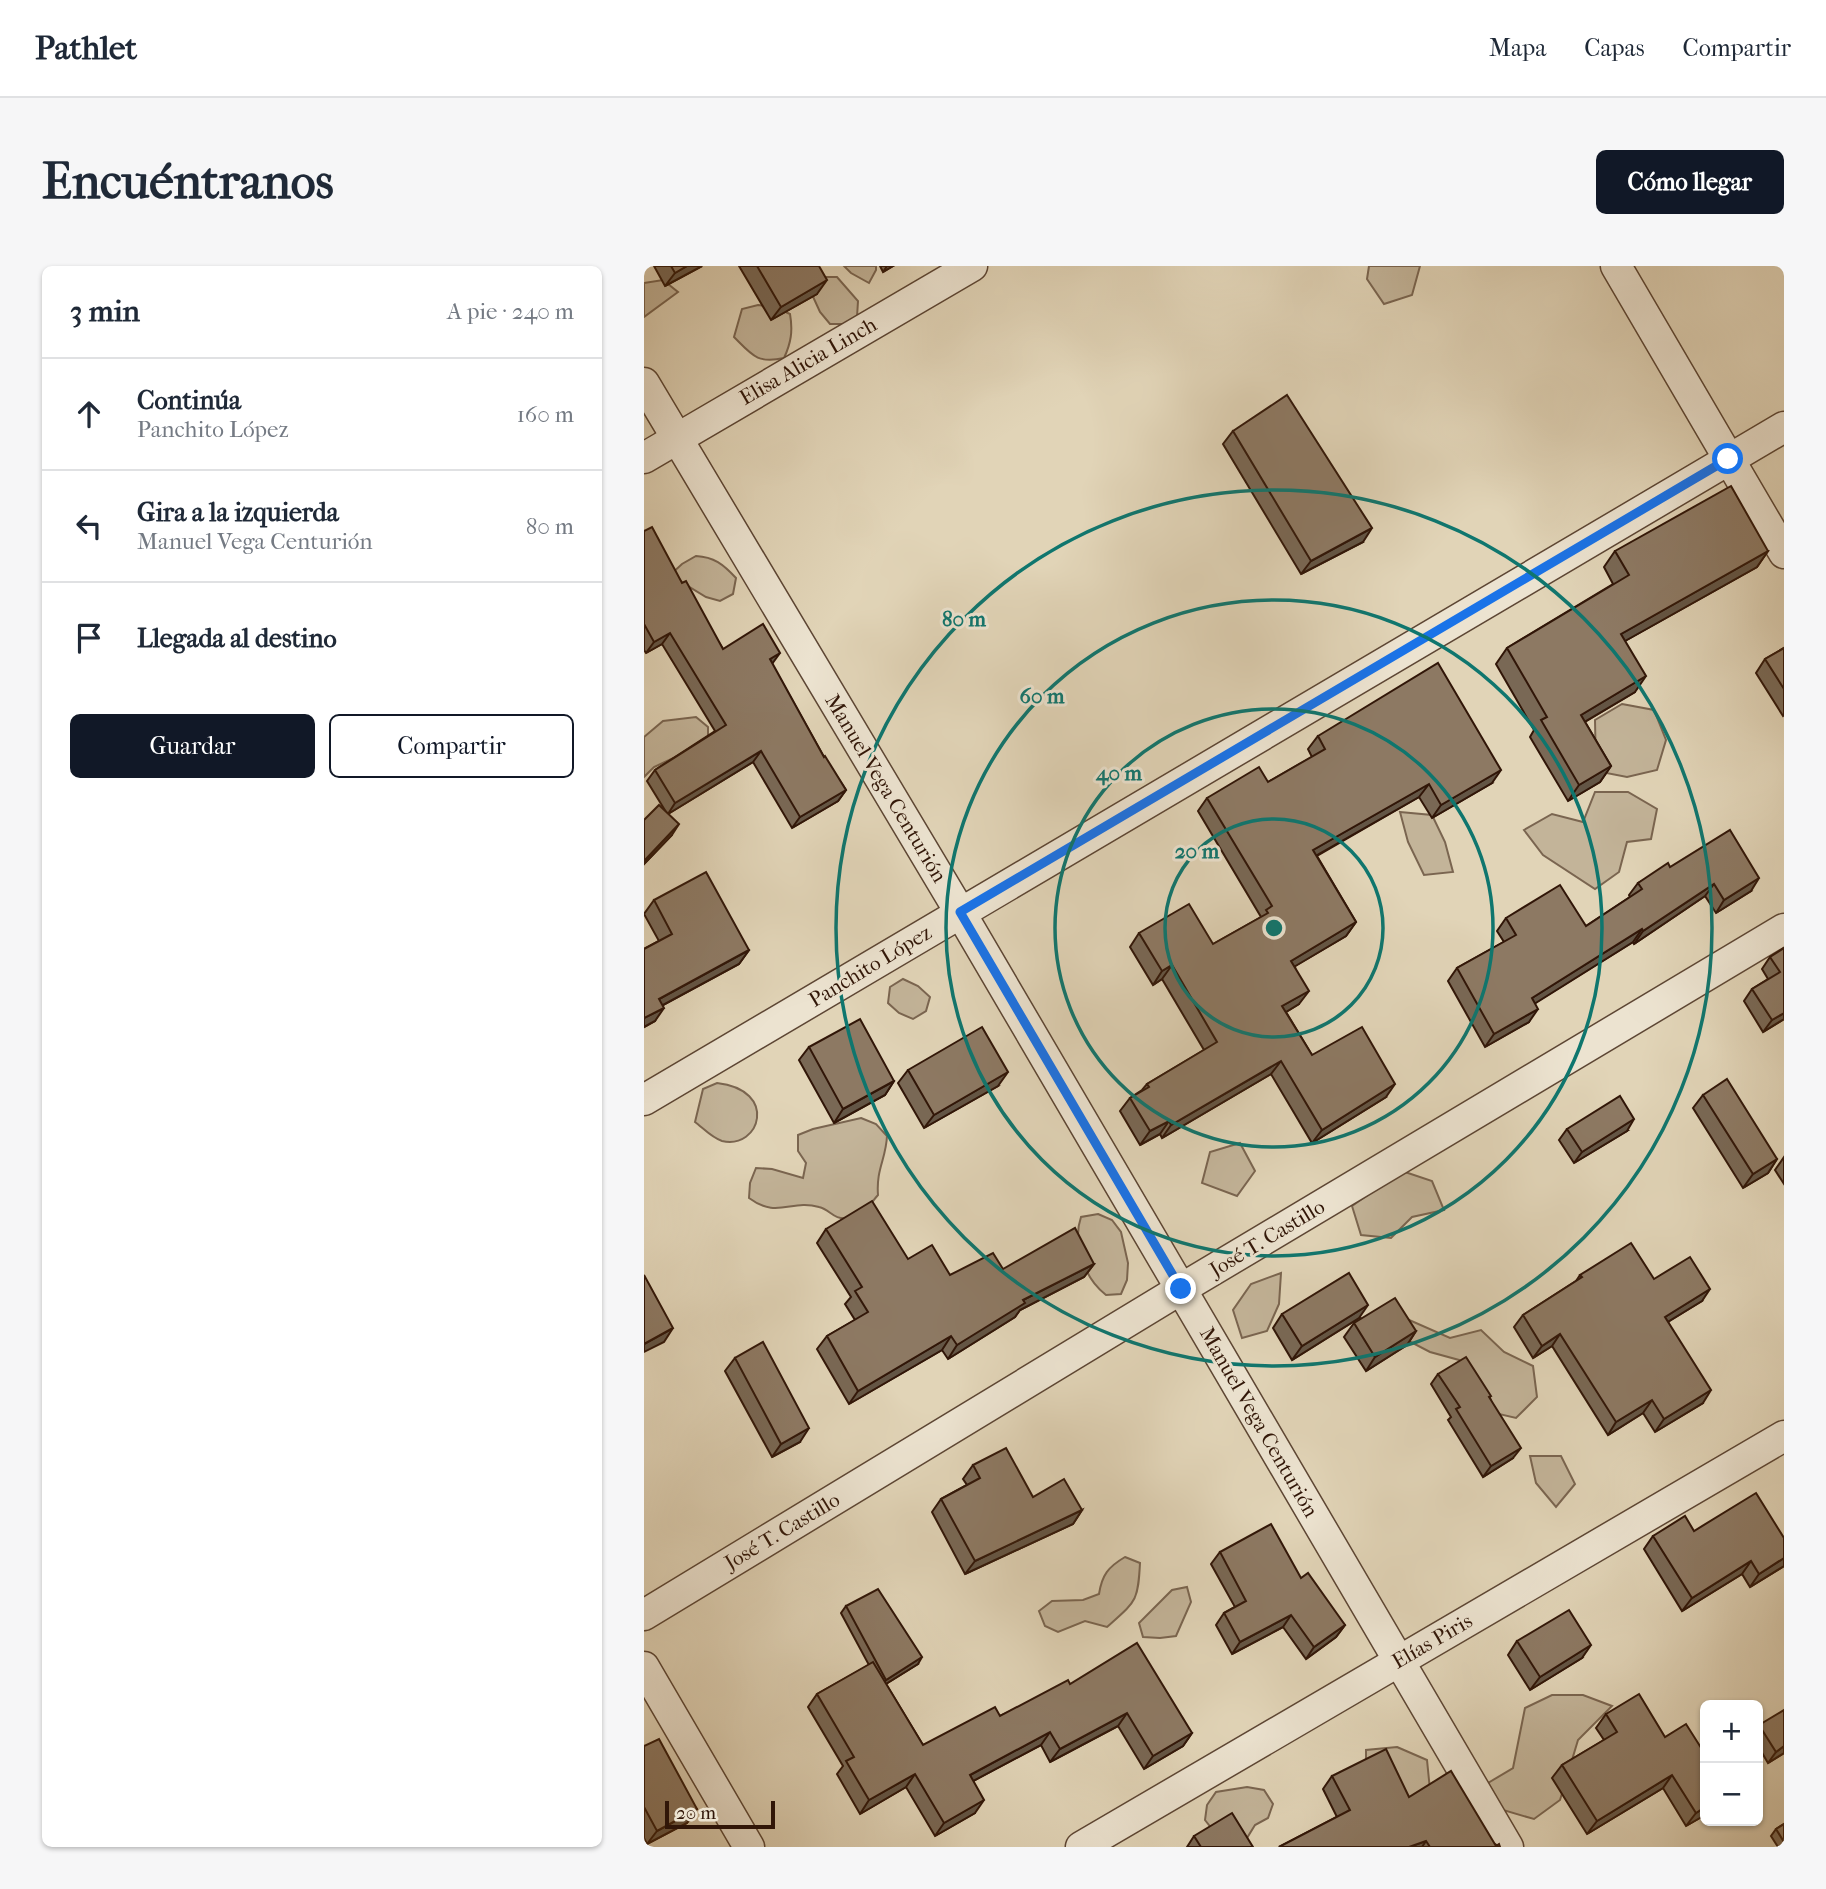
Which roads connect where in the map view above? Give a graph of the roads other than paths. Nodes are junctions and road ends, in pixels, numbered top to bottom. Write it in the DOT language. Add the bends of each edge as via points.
graph roads {
  1 [pos="972,266"];
  2 [pos="1616,266"];
  3 [pos="644,383"];
  4 [pos="1784,426"];
  5 [pos="676,438"];
  6 [pos="644,457"];
  7 [pos="1728,459"];
  8 [pos="1784,553"];
  9 [pos="960,912"];
  10 [pos="1784,929"];
  11 [pos="644,1100"];
  12 [pos="1181,1289"];
  13 [pos="1784,1436"];
  14 [pos="644,1615"];
  15 [pos="1398,1660"];
  16 [pos="644,1667"];
  17 [pos="749,1847"];
  18 [pos="1081,1847"];
  19 [pos="1508,1847"];
  1 -- 5 [label="street, Elisa Alicia Linch"];
  2 -- 7 [label="street"];
  3 -- 5 [label="street, Manuel Vega Centurión"];
  4 -- 7 [label="street, Panchito López"];
  5 -- 6 [label="street, Elisa Alicia Linch"];
  5 -- 9 [label="street, Manuel Vega Centurión"];
  7 -- 8 [label="street"];
  7 -- 9 [label="street, Panchito López"];
  9 -- 11 [label="street, Panchito López"];
  9 -- 12 [label="street, Manuel Vega Centurión"];
  10 -- 12 [label="street, José T. Castillo"];
  12 -- 14 [label="street, José T. Castillo"];
  12 -- 15 [label="street, Manuel Vega Centurión"];
  13 -- 15 [label="street, Elías Piris"];
  15 -- 18 [label="street, Elías Piris"];
  15 -- 19 [label="street, Manuel Vega Centurión"];
  16 -- 17 [label="street"];
}
